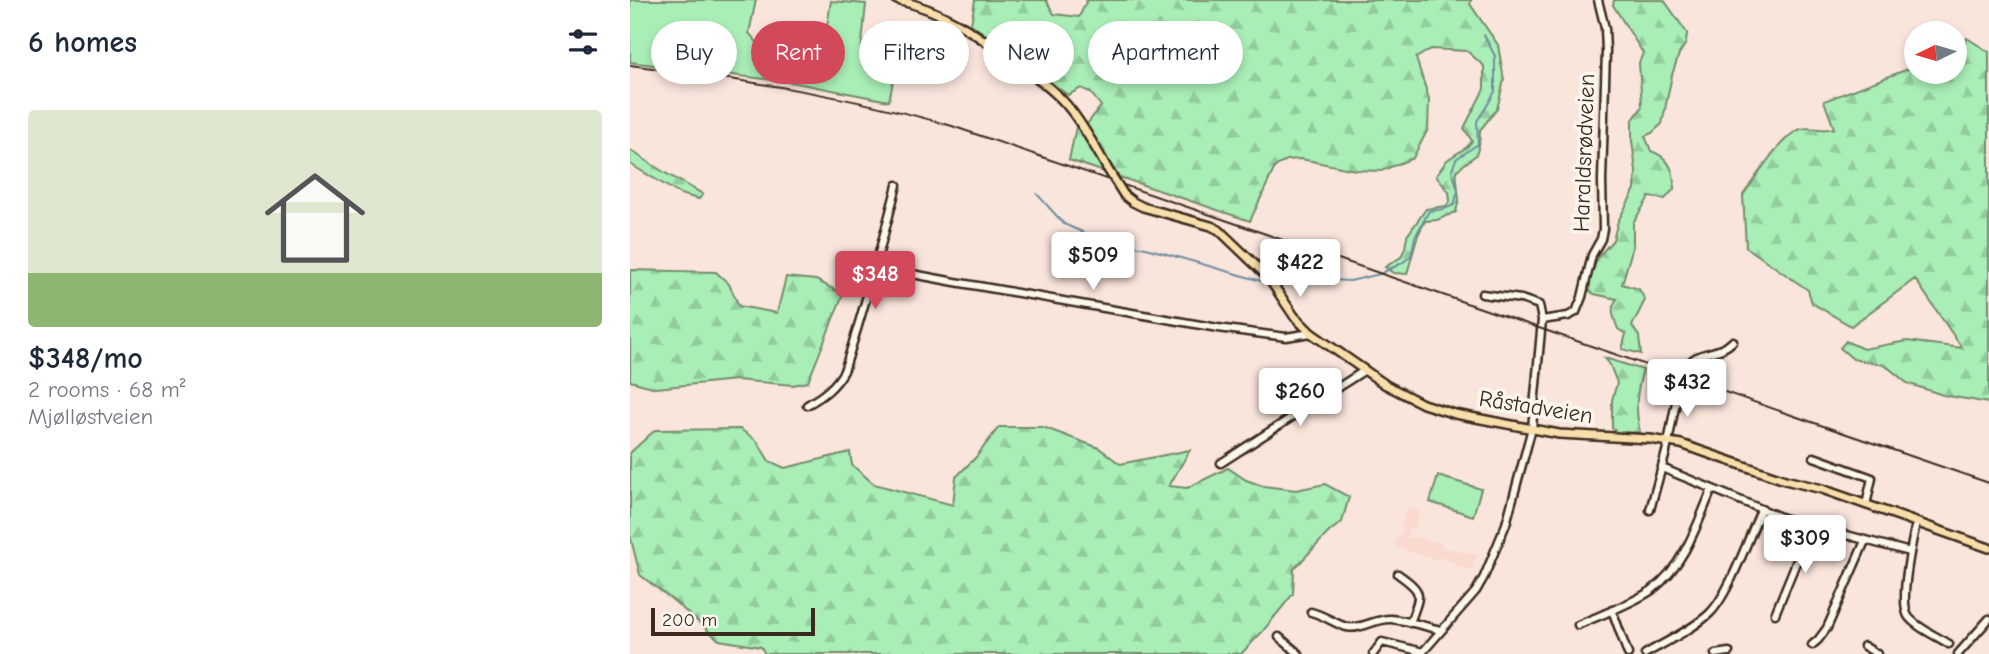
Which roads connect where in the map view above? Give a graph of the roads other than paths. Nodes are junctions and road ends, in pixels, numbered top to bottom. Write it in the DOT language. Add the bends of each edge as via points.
graph roads {
  1 [pos="897,0"];
  2 [pos="1598,0"];
  3 [pos="897,185"];
  4 [pos="876,265"];
  5 [pos="1482,294"];
  6 [pos="1542,320"];
  7 [pos="1311,333"];
  8 [pos="1733,341"];
  9 [pos="1365,370"];
  10 [pos="807,405"];
  11 [pos="1532,428"];
  12 [pos="1668,441"];
  13 [pos="1814,457"];
  14 [pos="1221,463"];
  15 [pos="1662,468"];
  16 [pos="1712,489"];
  17 [pos="1866,505"];
  18 [pos="1650,510"];
  19 [pos="1760,510"];
  20 [pos="1916,523"];
  21 [pos="1811,526"];
  22 [pos="1865,541"];
  23 [pos="1989,548"];
  24 [pos="1910,552"];
  25 [pos="1398,574"];
  26 [pos="1612,610"];
  27 [pos="1311,612"];
  28 [pos="1775,614"];
  29 [pos="1989,619"];
  30 [pos="1410,623"];
  31 [pos="1578,625"];
  32 [pos="1441,630"];
  33 [pos="1279,637"];
  34 [pos="1949,644"];
  35 [pos="1812,645"];
  36 [pos="1864,646"];
  37 [pos="1729,652"];
  38 [pos="1422,653"];
  39 [pos="1298,654"];
  40 [pos="1373,654"];
  41 [pos="1628,654"];
  42 [pos="1645,654"];
  43 [pos="1715,654"];
  44 [pos="1877,654"];
  45 [pos="1958,654"];
  1 -- 7 [label="main road, Råstadveien, bridge" via="966,26 1044,84 1081,124 1124,195 1143,206 1219,230 1268,277"];
  2 -- 6 [label="street, Haraldsrødveien" via="1606,51 1603,229 1591,254 1576,312"];
  3 -- 4 [label="street"];
  4 -- 7 [label="street" via="1218,328 1286,337"];
  4 -- 10 [label="street" via="844,370 823,396"];
  5 -- 6 [label="street" via="1539,305"];
  6 -- 11 [label="street"];
  7 -- 9 [label="main road, Råstadveien"];
  8 -- 12 [label="street" via="1690,363"];
  9 -- 11 [label="main road, Råstadveien" via="1437,410"];
  9 -- 14 [label="street"];
  11 -- 12 [label="main road, Råstadveien" via="1573,436"];
  11 -- 32 [label="street" via="1510,510 1484,577 1470,600"];
  12 -- 15 [label="street"];
  12 -- 17 [label="main road, Råstadveien"];
  13 -- 17 [label="street" via="1872,478"];
  15 -- 16 [label="street"];
  15 -- 18 [label="street"];
  16 -- 19 [label="street"];
  16 -- 26 [label="street" via="1686,551 1667,577 1650,592"];
  17 -- 20 [label="main road, Råstadveien"];
  19 -- 21 [label="street"];
  19 -- 42 [label="street" via="1714,610"];
  20 -- 23 [label="main road, Råstadveien"];
  20 -- 24 [label="street"];
  21 -- 22 [label="street"];
  21 -- 28 [label="street"];
  22 -- 24 [label="street"];
  22 -- 35 [label="street" via="1827,628"];
  24 -- 34 [label="street" via="1904,600 1907,614"];
  25 -- 30 [label="street" via="1416,587 1419,596"];
  26 -- 31 [label="street"];
  26 -- 41 [label="street"];
  27 -- 30 [label="street" via="1352,628 1378,620"];
  29 -- 45 [label="street"];
  30 -- 32 [label="street"];
  32 -- 38 [label="street"];
  33 -- 39 [label="street"];
  36 -- 44 [label="street"];
  37 -- 43 [label="street"];
  38 -- 40 [label="street" via="1382,642"];
}
